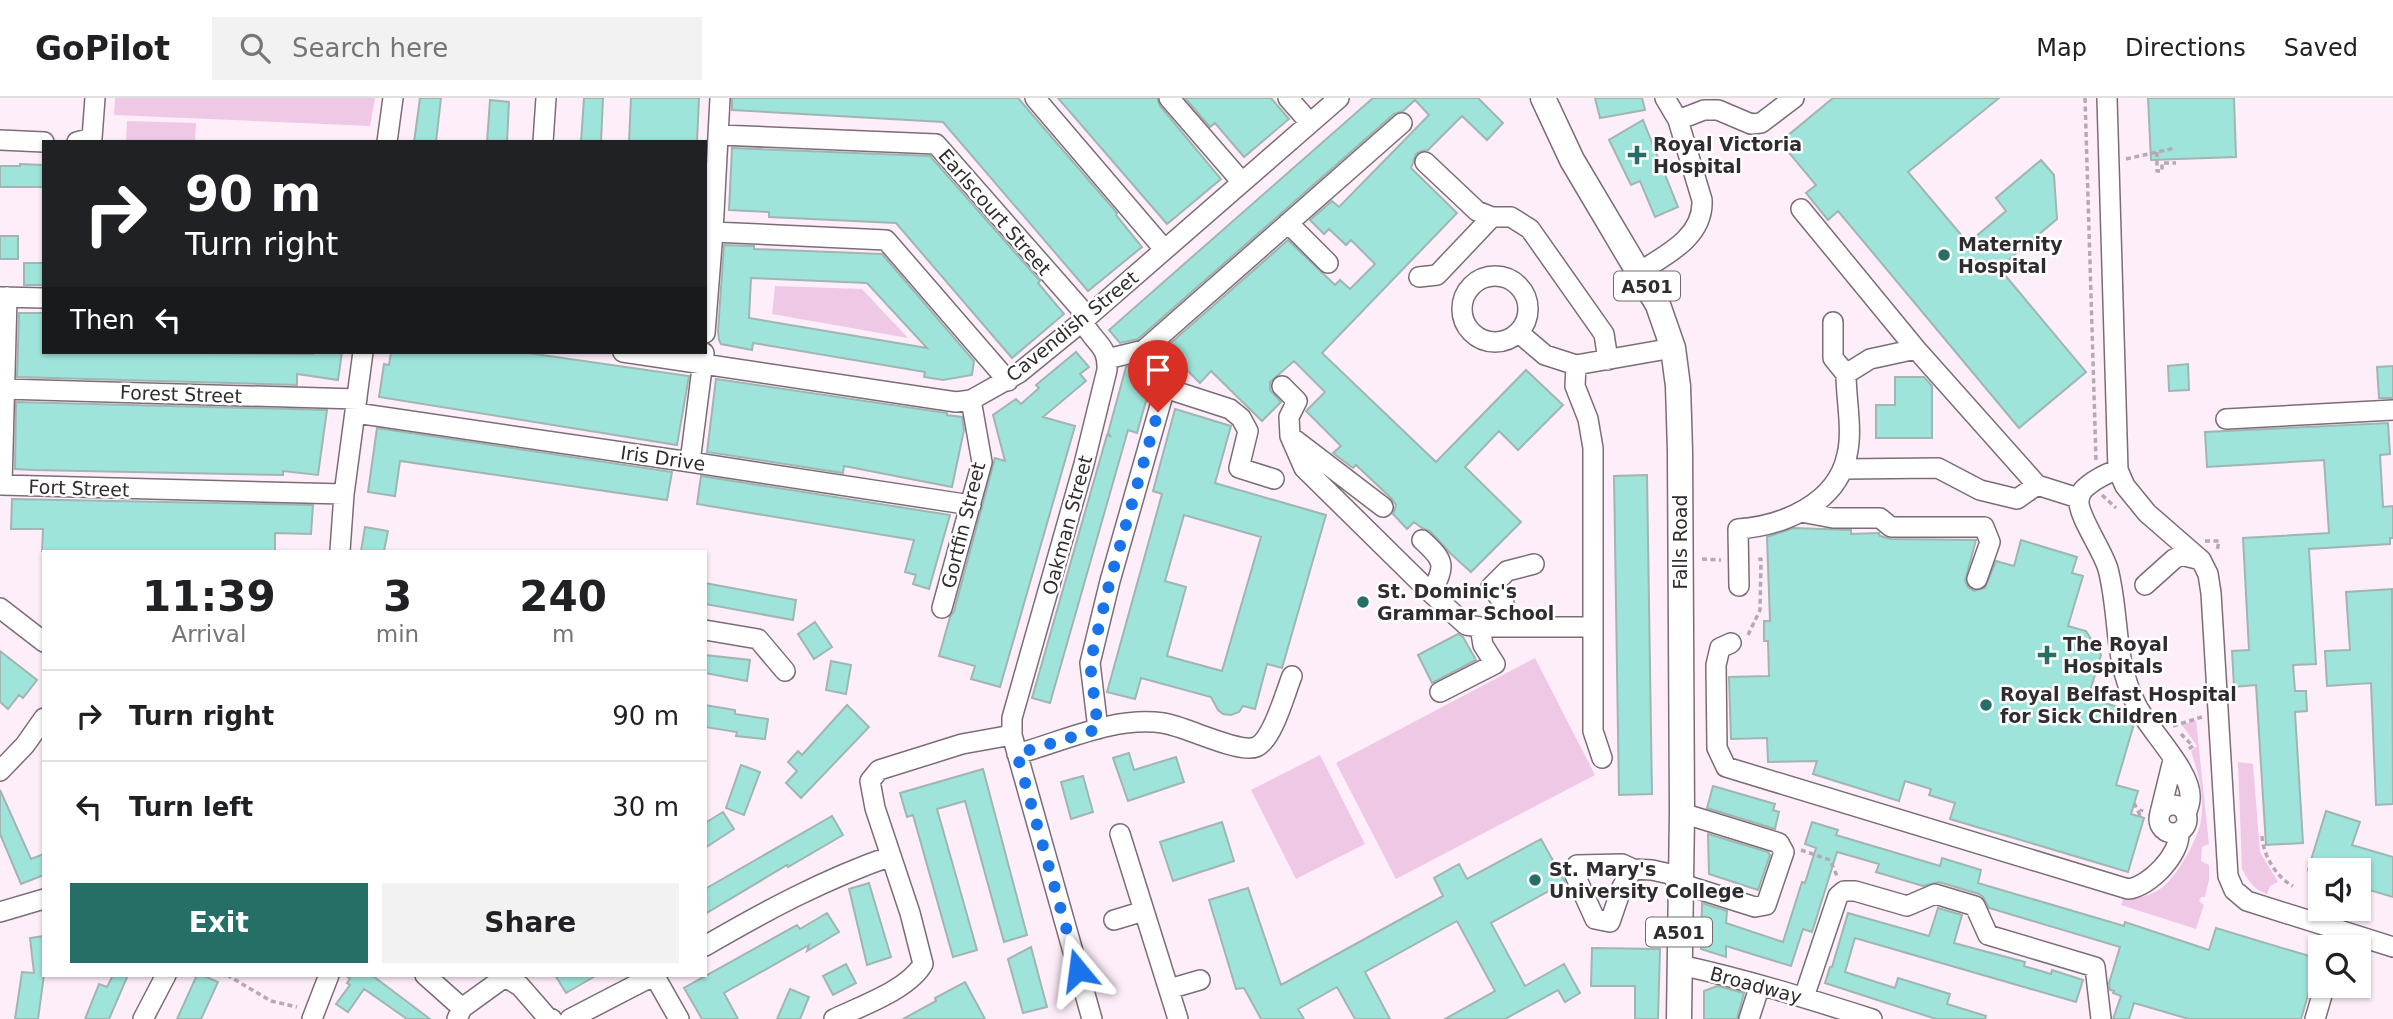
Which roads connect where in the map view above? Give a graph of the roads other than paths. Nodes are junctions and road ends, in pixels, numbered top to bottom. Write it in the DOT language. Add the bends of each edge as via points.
graph roads {
  1 [pos="95,98"];
  2 [pos="393,98"];
  3 [pos="545,98"];
  4 [pos="720,98"];
  5 [pos="1035,98"];
  6 [pos="1169,98"];
  7 [pos="1288,98"];
  8 [pos="1339,98"];
  9 [pos="1543,98"];
  10 [pos="1665,98"];
  11 [pos="1794,98"];
  12 [pos="2107,98"];
  13 [pos="1678,120"];
  14 [pos="1402,122"];
  15 [pos="1310,123"];
  16 [pos="719,135"];
  17 [pos="0,140"];
  18 [pos="85,140"];
  19 [pos="387,140"];
  20 [pos="543,140"];
  21 [pos="42,142"];
  22 [pos="1425,162"];
  23 [pos="1241,181"];
  24 [pos="1801,209"];
  25 [pos="1492,217"];
  26 [pos="1288,223"];
  27 [pos="713,232"];
  28 [pos="1164,250"];
  29 [pos="1328,263"];
  30 [pos="1639,272"];
  31 [pos="1419,277"];
  32 [pos="3,297"];
  33 [pos="42,298"];
  34 [pos="707,308"];
  35 [pos="1084,320"];
  36 [pos="1833,322"];
  37 [pos="1519,332"];
  38 [pos="1673,348"];
  39 [pos="1916,349"];
  40 [pos="363,354"];
  41 [pos="655,354"];
  42 [pos="703,357"];
  43 [pos="1107,359"];
  44 [pos="1608,360"];
  45 [pos="1576,365"];
  46 [pos="1846,374"];
  47 [pos="1008,381"];
  48 [pos="1282,386"];
  49 [pos="4,389"];
  50 [pos="971,400"];
  51 [pos="356,406"];
  52 [pos="2393,410"];
  53 [pos="2227,419"];
  54 [pos="1290,436"];
  55 [pos="690,462"];
  56 [pos="1843,469"];
  57 [pos="2118,470"];
  58 [pos="1274,479"];
  59 [pos="2037,485"];
  60 [pos="345,494"];
  61 [pos="2078,498"];
  62 [pos="971,505"];
  63 [pos="1383,506"];
  64 [pos="1801,512"];
  65 [pos="2176,537"];
  66 [pos="1422,540"];
  67 [pos="340,550"];
  68 [pos="2201,559"];
  69 [pos="1534,564"];
  70 [pos="1977,579"];
  71 [pos="1739,586"];
  72 [pos="1431,593"];
  73 [pos="0,608"];
  74 [pos="942,608"];
  75 [pos="1480,627"];
  76 [pos="1503,627"];
  77 [pos="1592,627"];
  78 [pos="707,630"];
  79 [pos="42,640"];
  80 [pos="1731,643"];
  81 [pos="785,671"];
  82 [pos="1292,676"];
  83 [pos="1440,692"];
  84 [pos="42,721"];
  85 [pos="1098,729"];
  86 [pos="1015,745"];
  87 [pos="1602,758"];
  88 [pos="2173,760"];
  89 [pos="0,771"];
  90 [pos="1682,813"];
  91 [pos="2182,823"];
  92 [pos="1120,834"];
  93 [pos="891,856"];
  94 [pos="1633,869"];
  95 [pos="1679,883"];
  96 [pos="42,900"];
  97 [pos="1144,911"];
  98 [pos="0,912"];
  99 [pos="1114,920"];
  100 [pos="2328,935"];
  101 [pos="707,945"];
  102 [pos="1679,965"];
  103 [pos="165,977"];
  104 [pos="328,977"];
  105 [pos="427,977"];
  106 [pos="651,977"];
  107 [pos="656,977"];
  108 [pos="1200,979"];
  109 [pos="1760,985"];
  110 [pos="1168,989"];
  111 [pos="1804,997"];
  112 [pos="2321,998"];
  113 [pos="460,1014"];
  114 [pos="313,1015"];
  115 [pos="143,1019"];
  116 [pos="552,1019"];
  117 [pos="570,1019"];
  118 [pos="679,1019"];
  119 [pos="834,1019"];
  120 [pos="1092,1019"];
  121 [pos="1178,1019"];
  122 [pos="1679,1019"];
  123 [pos="1749,1019"];
  124 [pos="1872,1019"];
  125 [pos="2101,1019"];
  126 [pos="2315,1019"];
  1 -- 18 [label="street"];
  2 -- 19 [label="street"];
  3 -- 20 [label="street"];
  4 -- 16 [label="street"];
  5 -- 28 [label="street"];
  6 -- 23 [label="street"];
  7 -- 15 [label="street"];
  8 -- 15 [label="street, Cavendish Street"];
  9 -- 30 [label="main road, Falls Road / A501" via="1572,160"];
  10 -- 13 [label="street"];
  11 -- 13 [label="street" via="1761,123 1751,124 1718,110"];
  12 -- 57 [label="street"];
  13 -- 30 [label="street" via="1703,214 1690,234"];
  14 -- 26 [label="street"];
  15 -- 23 [label="street, Cavendish Street"];
  16 -- 27 [label="street"];
  16 -- 35 [label="street, Earlscourt Street" via="936,144 1080,308"];
  17 -- 21 [label="street"];
  22 -- 25 [label="street" via="1476,211"];
  23 -- 28 [label="street, Cavendish Street"];
  24 -- 39 [label="street"];
  25 -- 31 [label="street" via="1437,275"];
  25 -- 44 [label="street" via="1511,217 1530,229 1604,334"];
  26 -- 29 [label="street"];
  26 -- 43 [label="street" via="1144,350"];
  27 -- 34 [label="street"];
  27 -- 47 [label="street" via="886,240"];
  28 -- 35 [label="street, Cavendish Street"];
  30 -- 38 [label="main road, Falls Road / A501" via="1658,305"];
  32 -- 33 [label="street"];
  32 -- 49 [label="street, Fort Street"];
  35 -- 43 [label="street"];
  35 -- 47 [label="street, Cavendish Street"];
  36 -- 46 [label="street" via="1833,358"];
  37 -- 45 [label="street" via="1545,355"];
  38 -- 44 [label="street"];
  38 -- 90 [label="main road, Falls Road / A501" via="1680,451"];
  39 -- 46 [label="street" via="1870,359"];
  39 -- 59 [label="street"];
  40 -- 51 [label="street"];
  41 -- 42 [label="street, Cavendish Street"];
  42 -- 50 [label="street, Cavendish Street" via="956,402"];
  42 -- 55 [label="street"];
  43 -- 86 [label="street, Oakman Street" via="1084,464 1012,718"];
  44 -- 45 [label="street"];
  45 -- 77 [label="street" via="1575,386 1593,448"];
  46 -- 56 [label="street" via="1849,447"];
  47 -- 50 [label="street, Cavendish Street"];
  48 -- 54 [label="street" via="1297,401 1289,417"];
  49 -- 51 [label="street, Forest Street"];
  49 -- 60 [label="street, Fort Street" via="2,485"];
  50 -- 62 [label="street, Gortfin Street" via="982,463"];
  51 -- 55 [label="street, Iris Drive"];
  51 -- 60 [label="street"];
  52 -- 53 [label="street"];
  54 -- 63 [label="street"];
  54 -- 72 [label="street" via="1304,468"];
  55 -- 62 [label="street, Iris Drive"];
  56 -- 59 [label="street" via="1938,468 1980,490 2017,499"];
  56 -- 64 [label="street" via="1824,496"];
  57 -- 61 [label="street" via="2084,488"];
  57 -- 65 [label="street" via="2147,513"];
  58 -- 85 [label="street" via="1239,468 1248,430 1241,418 1230,409 1166,388 1090,663"];
  59 -- 61 [label="street"];
  60 -- 67 [label="street"];
  61 -- 88 [label="street" via="2113,587 2126,683"];
  62 -- 74 [label="street, Gortfin Street"];
  64 -- 70 [label="street" via="1833,518 1880,518 1891,527 1984,527 1990,542"];
  64 -- 71 [label="street" via="1781,522 1738,529"];
  65 -- 68 [label="street"];
  65 -- 68 [label="street" via="2144,578 2181,555"];
  66 -- 72 [label="street" via="1440,556 1438,580"];
  68 -- 100 [label="street" via="2211,593 2228,876 2234,890 2247,901"];
  69 -- 76 [label="street" via="1507,571 1491,587 1504,603"];
  72 -- 75 [label="street" via="1466,625"];
  73 -- 79 [label="street"];
  75 -- 76 [label="street"];
  75 -- 83 [label="street" via="1483,645 1495,664"];
  76 -- 77 [label="street"];
  77 -- 87 [label="street" via="1593,731"];
  78 -- 81 [label="street" via="758,639"];
  80 -- 91 [label="street" via="1720,648 1716,665 1717,748 1727,766 2128,889 2142,885 2166,864 2180,840"];
  82 -- 85 [label="street" via="1274,724 1256,747 1240,748 1164,723 1134,722"];
  84 -- 89 [label="street"];
  85 -- 86 [label="street"];
  86 -- 93 [label="street" via="962,744 879,770 870,781"];
  86 -- 120 [label="street"];
  88 -- 91 [label="street" via="2182,768 2191,799"];
  88 -- 91 [label="street" via="2160,813 2166,807 2181,808"];
  90 -- 95 [label="main road, Falls Road / A501"];
  90 -- 95 [label="street" via="1779,843 1784,852 1766,905 1755,907"];
  92 -- 97 [label="street"];
  93 -- 101 [label="street" via="788,899"];
  93 -- 119 [label="street" via="923,964 916,976 895,989"];
  94 -- 94 [label="street" via="1622,863 1577,864 1575,875 1602,921"];
  94 -- 95 [label="street" via="1670,874"];
  95 -- 102 [label="main road, Falls Road / A501"];
  96 -- 98 [label="street"];
  97 -- 99 [label="street"];
  97 -- 110 [label="street"];
  102 -- 109 [label="street, Broadway"];
  102 -- 122 [label="main road, Falls Road / A501"];
  103 -- 115 [label="street"];
  104 -- 114 [label="street"];
  105 -- 113 [label="street"];
  106 -- 117 [label="street"];
  107 -- 118 [label="street"];
  108 -- 110 [label="street"];
  109 -- 111 [label="street, Broadway"];
  109 -- 123 [label="street"];
  110 -- 121 [label="street"];
  111 -- 124 [label="street, Broadway"];
  111 -- 125 [label="street" via="1838,896 1844,891 1907,906 1935,894 1975,906 1988,934 2095,967"];
  112 -- 126 [label="street"];
  113 -- 116 [label="street" via="505,977"];
}
